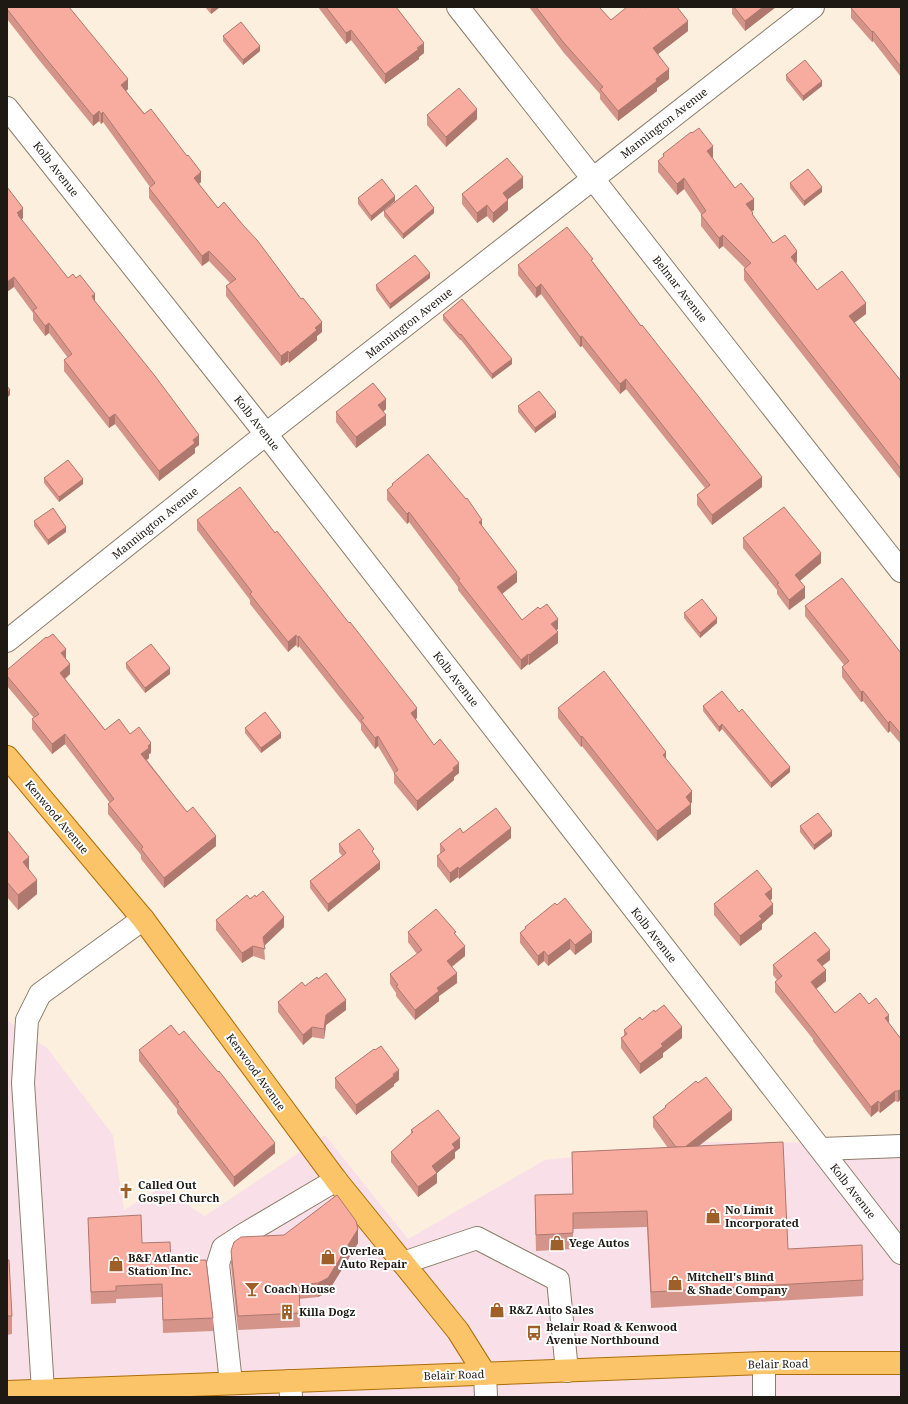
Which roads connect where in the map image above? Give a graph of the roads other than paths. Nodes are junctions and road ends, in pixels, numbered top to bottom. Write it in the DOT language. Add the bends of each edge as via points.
graph roads {
  1 [pos="458,7"];
  2 [pos="813,7"];
  3 [pos="7,108"];
  4 [pos="593,179"];
  5 [pos="266,434"];
  6 [pos="901,571"];
  7 [pos="7,641"];
  8 [pos="7,757"];
  9 [pos="143,919"];
  10 [pos="15,1085"];
  11 [pos="901,1146"];
  12 [pos="821,1149"];
  13 [pos="336,1180"];
  14 [pos="901,1253"];
  15 [pos="403,1263"];
  16 [pos="764,1363"];
  17 [pos="901,1363"];
  18 [pos="567,1371"];
  19 [pos="485,1374"];
  20 [pos="231,1383"];
  21 [pos="290,1389"];
  22 [pos="7,1392"];
  23 [pos="56,1392"];
  24 [pos="486,1397"];
  25 [pos="764,1397"];
  1 -- 4 [label="street, Belmar Avenue"];
  2 -- 4 [label="street, Mannington Avenue"];
  3 -- 5 [label="street, Kolb Avenue"];
  4 -- 5 [label="street, Mannington Avenue"];
  4 -- 6 [label="street, Belmar Avenue"];
  5 -- 7 [label="street, Mannington Avenue"];
  5 -- 12 [label="street, Kolb Avenue"];
  8 -- 9 [label="main road, Kenwood Avenue"];
  9 -- 10 [label="street" via="40,994 27,1020"];
  9 -- 13 [label="main road, Kenwood Avenue"];
  10 -- 23 [label="street"];
  11 -- 12 [label="street"];
  12 -- 14 [label="street, Kolb Avenue"];
  13 -- 15 [label="main road, Kenwood Avenue"];
  13 -- 20 [label="street" via="224,1248 218,1264"];
  15 -- 18 [label="street" via="477,1238 558,1280"];
  15 -- 19 [label="main road, Kenwood Avenue" via="458,1330"];
  16 -- 17 [label="main road, Belair Road"];
  16 -- 18 [label="main road, Belair Road"];
  16 -- 25 [label="street"];
  18 -- 19 [label="main road, Belair Road"];
  19 -- 21 [label="main road, Belair Road"];
  19 -- 24 [label="street, Kenwood Avenue"];
  20 -- 21 [label="main road, Belair Road"];
  20 -- 23 [label="main road, Belair Road"];
  22 -- 23 [label="main road, Belair Road"];
}
